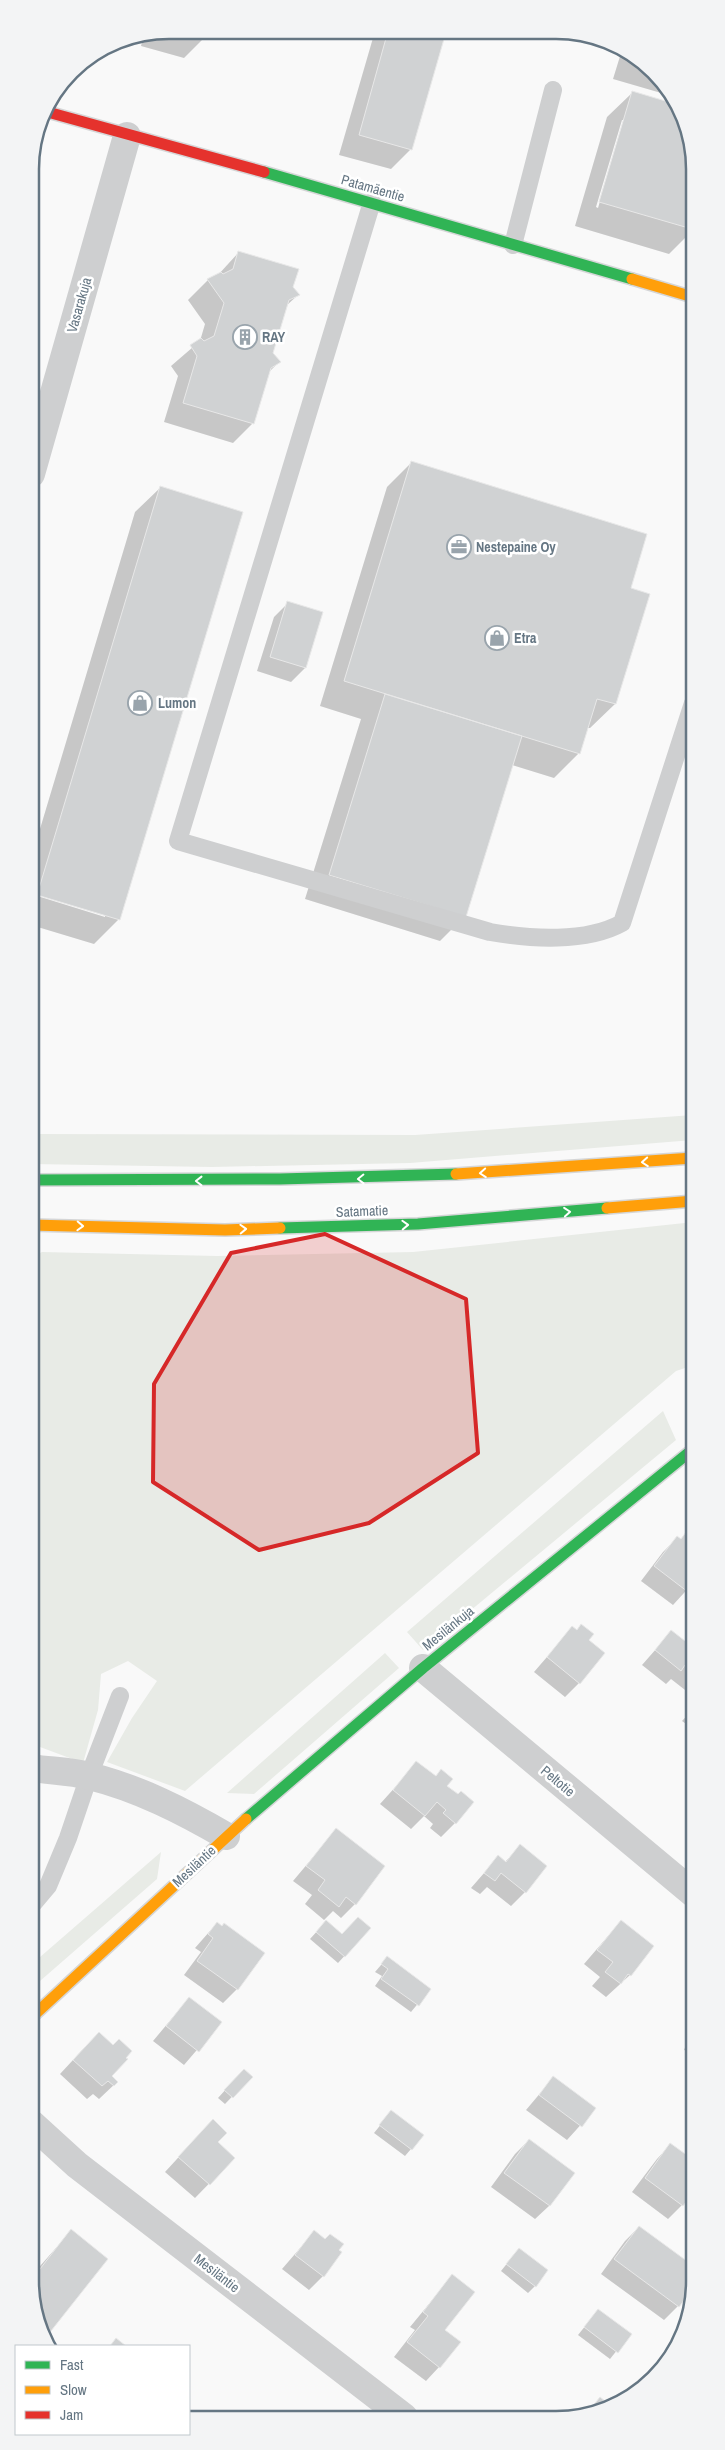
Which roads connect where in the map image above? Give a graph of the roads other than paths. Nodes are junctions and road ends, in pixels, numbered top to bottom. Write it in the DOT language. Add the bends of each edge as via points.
graph roads {
  1 [pos="553,90"];
  2 [pos="51,113"];
  3 [pos="127,136"];
  4 [pos="372,202"];
  5 [pos="513,245"];
  6 [pos="686,294"];
  7 [pos="39,446"];
  8 [pos="686,725"];
  9 [pos="686,1159"];
  10 [pos="39,1180"];
  11 [pos="686,1202"];
  12 [pos="39,1225"];
  13 [pos="686,1455"];
  14 [pos="423,1668"];
  15 [pos="120,1696"];
  16 [pos="39,1769"];
  17 [pos="88,1776"];
  18 [pos="226,1836"];
  19 [pos="686,1887"];
  20 [pos="39,1897"];
  21 [pos="39,2010"];
  22 [pos="39,2131"];
  23 [pos="396,2411"];
  1 -- 5 [label="lane"];
  2 -- 3 [label="street, Patamäentie"];
  3 -- 4 [label="street, Patamäentie"];
  3 -- 7 [label="street, Vasarakuja"];
  4 -- 5 [label="street, Patamäentie"];
  4 -- 8 [label="lane" via="178,841 490,932 517,937 586,936 606,932 622,924"];
  5 -- 6 [label="street, Patamäentie"];
  9 -- 10 [label="street, one-way" via="410,1178"];
  12 -- 11 [label="street, Satamatie, one-way" via="225,1230 418,1224"];
  13 -- 14 [label="street, Mesilänkuja"];
  14 -- 18 [label="street, Mesilänkuja"];
  14 -- 19 [label="street, Peltotie"];
  15 -- 17 [label="lane"];
  16 -- 17 [label="street, Mesiläntie"];
  17 -- 18 [label="street, Mesiläntie" via="144,1794"];
  17 -- 20 [label="lane" via="68,1838 48,1886"];
  18 -- 21 [label="street, Mesiläntie"];
  22 -- 23 [label="street, Mesiläntie" via="77,2166"];
}
